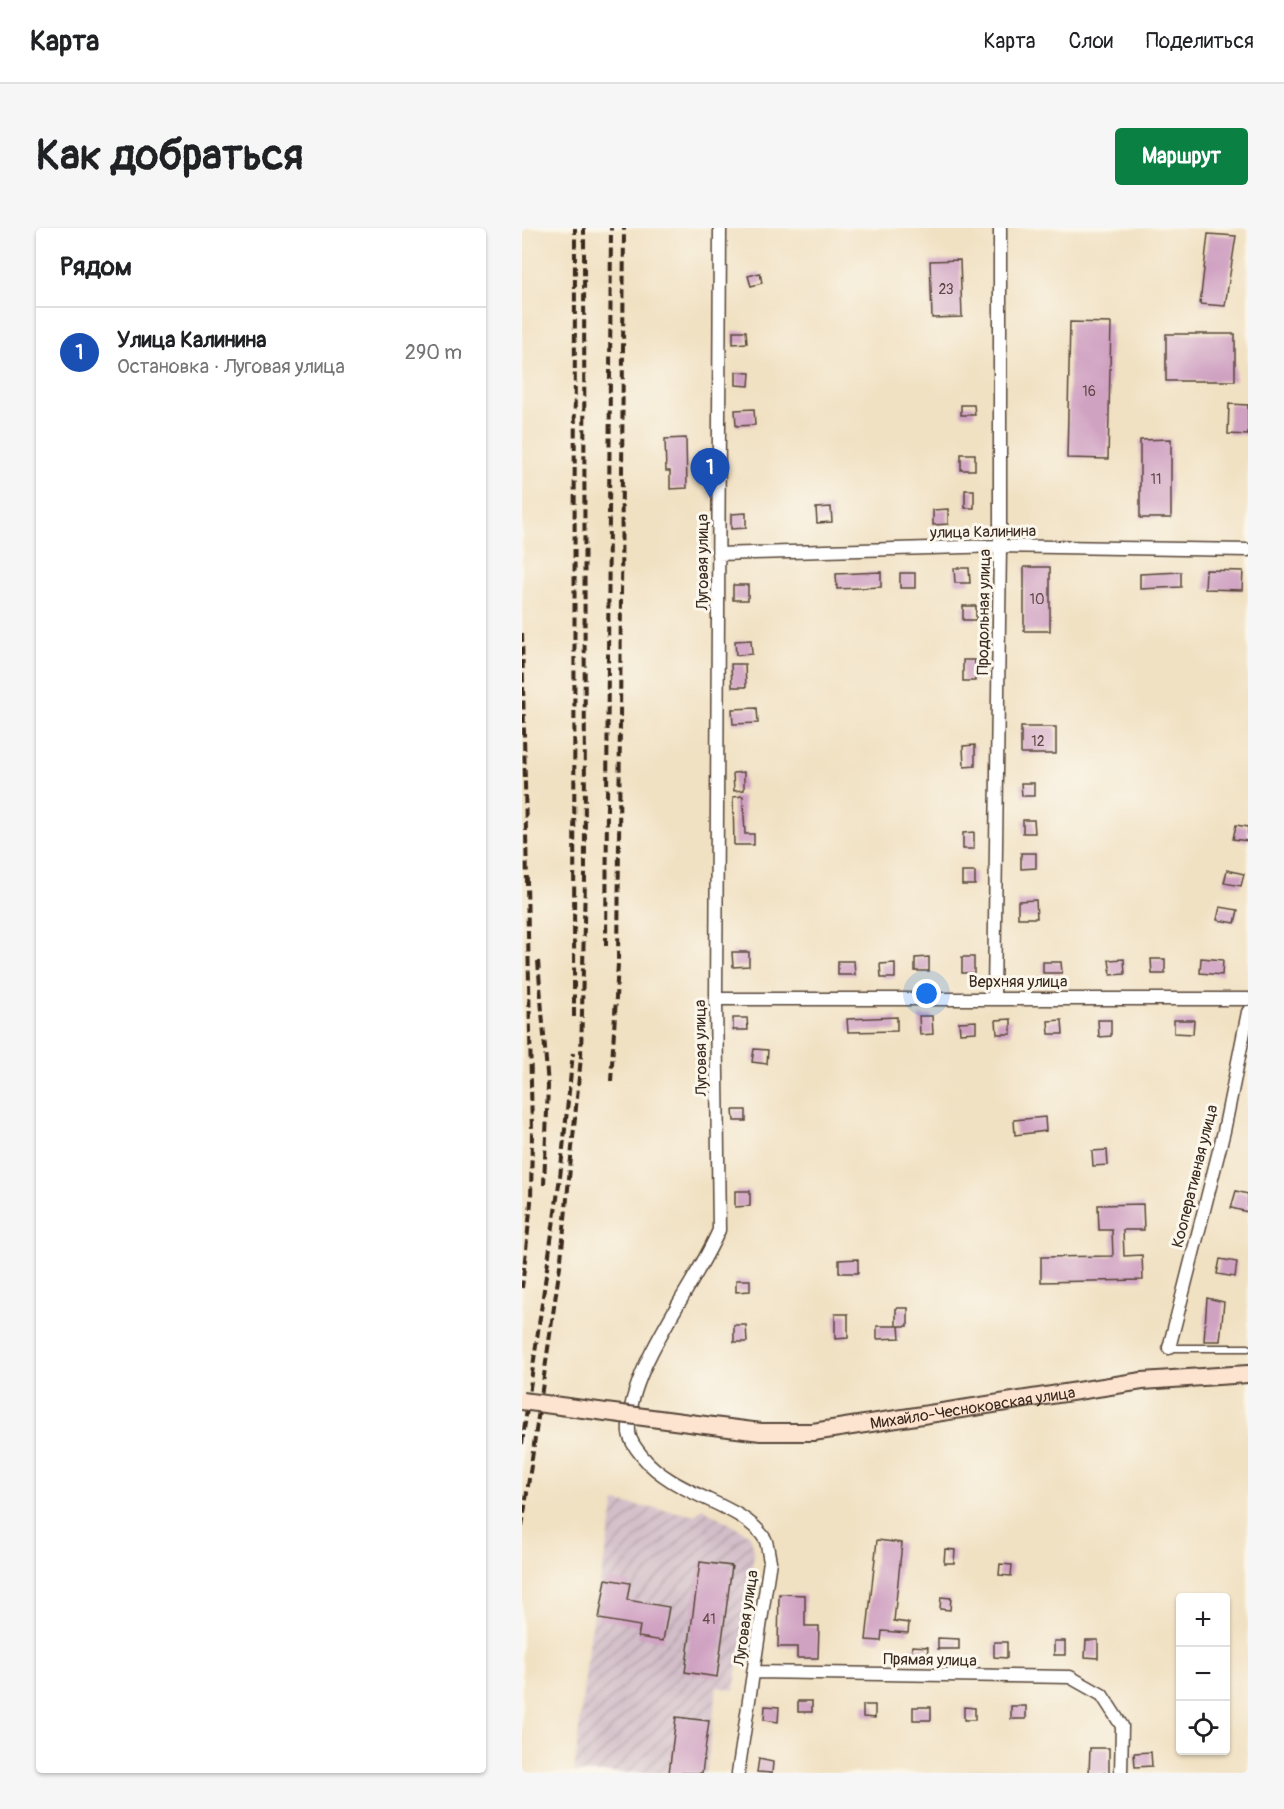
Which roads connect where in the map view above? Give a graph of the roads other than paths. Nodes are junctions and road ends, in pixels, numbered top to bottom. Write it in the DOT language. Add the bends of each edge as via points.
graph roads {
  1 [pos="720,228"];
  2 [pos="1000,228"];
  3 [pos="1000,546"];
  4 [pos="1248,550"];
  5 [pos="718,554"];
  6 [pos="994,997"];
  7 [pos="716,999"];
  8 [pos="1248,999"];
  9 [pos="1248,1012"];
  10 [pos="1169,1348"];
  11 [pos="1248,1348"];
  12 [pos="1248,1374"];
  13 [pos="522,1401"];
  14 [pos="754,1672"];
  15 [pos="738,1773"];
  16 [pos="1121,1773"];
  1 -- 5 [label="street, Луговая улица"];
  2 -- 3 [label="street, Продольная улица"];
  3 -- 4 [label="street, улица Калинина"];
  3 -- 5 [label="street, улица Калинина"];
  3 -- 6 [label="street, Продольная улица"];
  5 -- 7 [label="street, Луговая улица"];
  6 -- 7 [label="street, Верхняя улица"];
  6 -- 8 [label="street, Верхняя улица"];
  7 -- 14 [label="street, Луговая улица" via="719,1230 649,1359 636,1389 629,1434 654,1471 748,1520 766,1541 770,1561"];
  9 -- 10 [label="street, Кооперативная улица" via="1224,1131"];
  10 -- 11 [label="lane"];
  12 -- 13 [label="street, Михайло-Чесноковская улица, bridge" via="1132,1383 813,1432 761,1432"];
  14 -- 15 [label="street, Луговая улица"];
  14 -- 16 [label="street, Прямая улица" via="1070,1677 1101,1695 1122,1726"];
}
